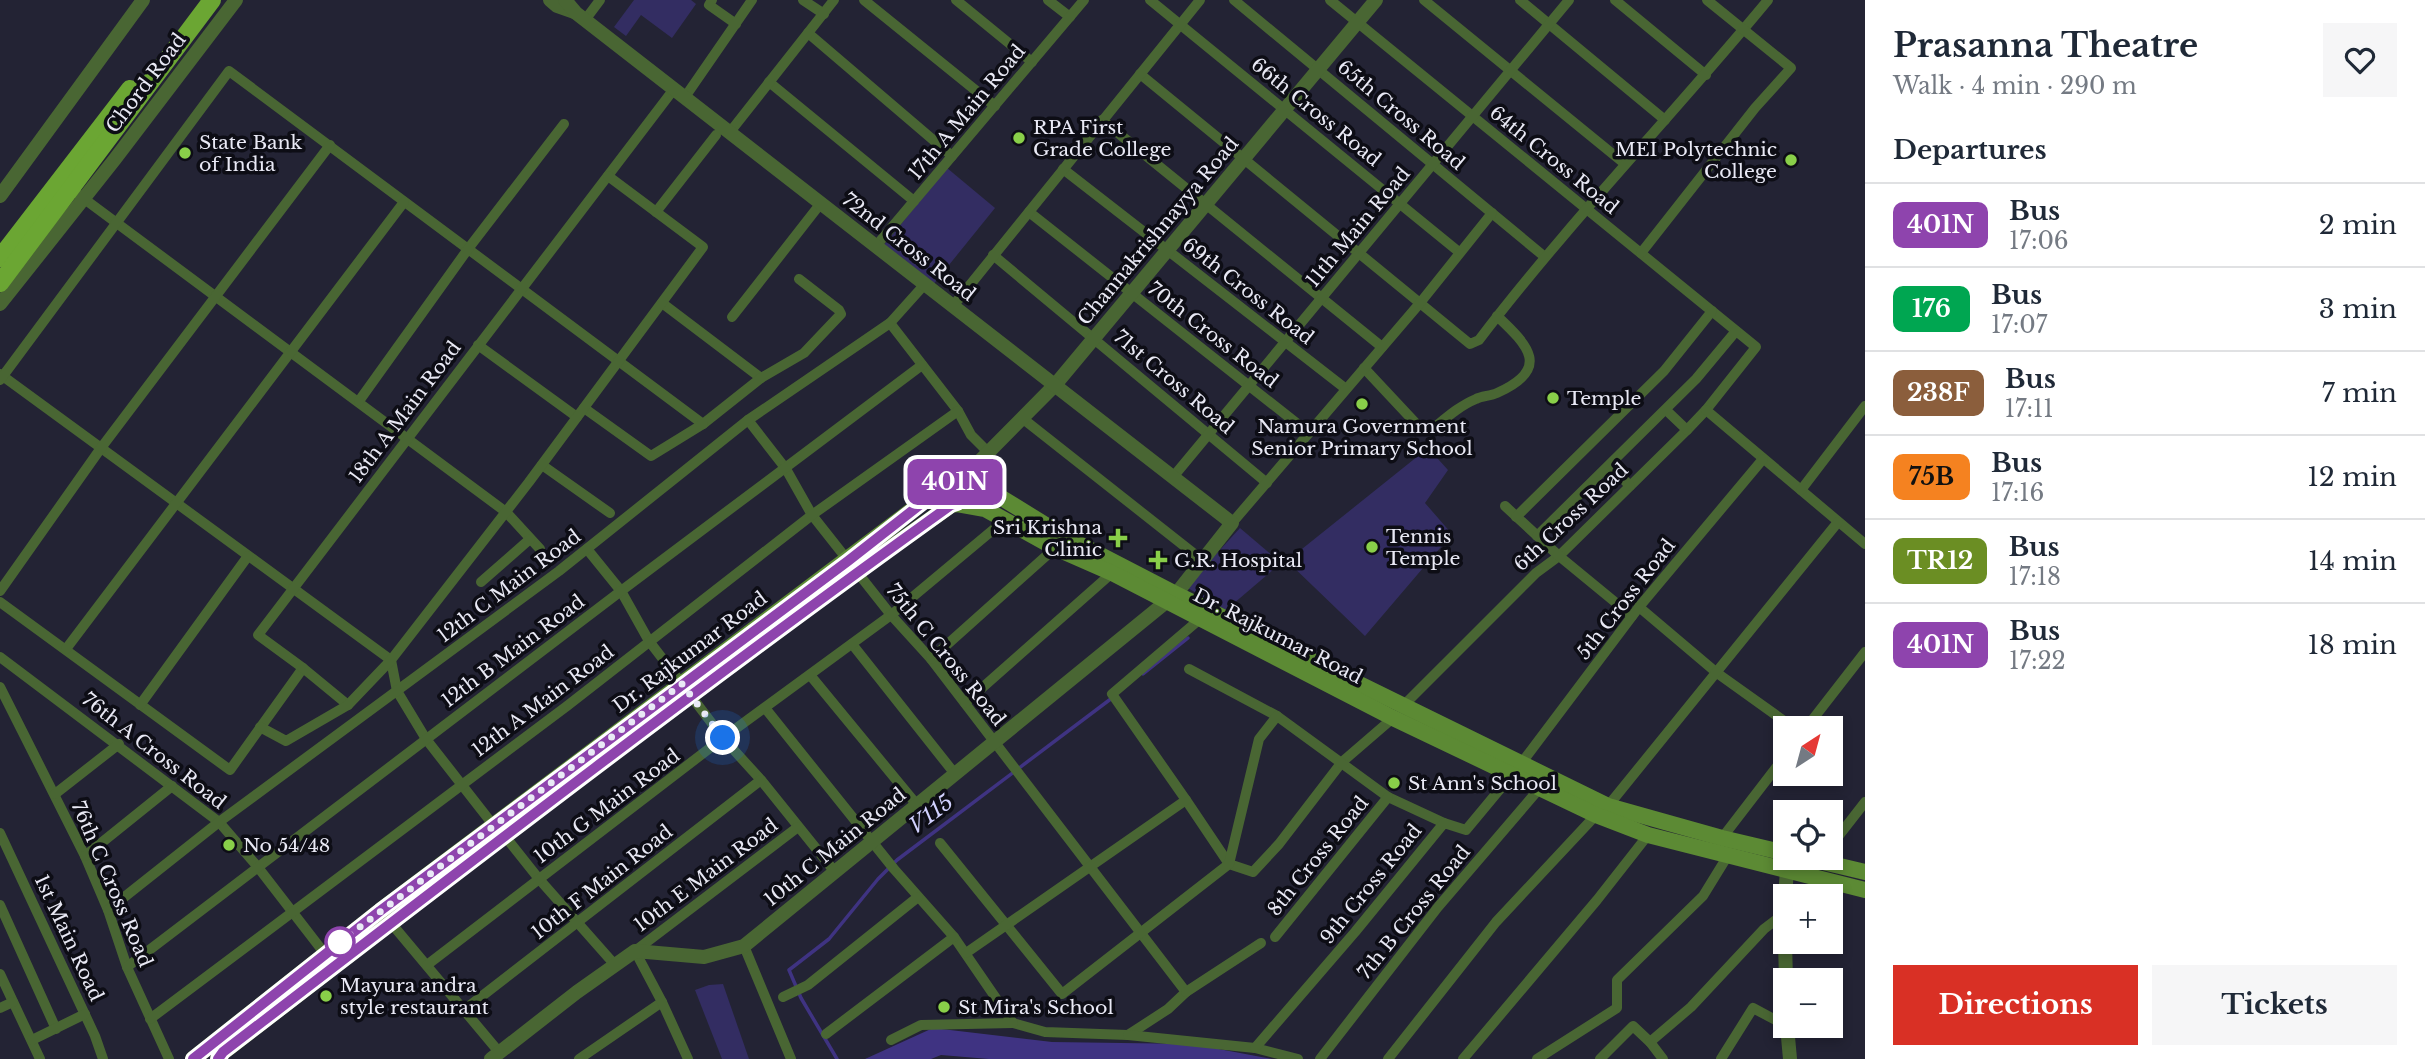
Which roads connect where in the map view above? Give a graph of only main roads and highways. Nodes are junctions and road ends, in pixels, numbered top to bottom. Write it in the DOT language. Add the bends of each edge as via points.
graph roads {
  1 [pos="199,0"];
  2 [pos="212,0"];
  3 [pos="35,237"];
  4 [pos="0,242"];
  5 [pos="0,258"];
  6 [pos="0,284"];
  7 [pos="852,566"];
  8 [pos="1171,598"];
  9 [pos="1398,712"];
  10 [pos="1516,771"];
  11 [pos="1602,811"];
  12 [pos="499,830"];
  13 [pos="1773,856"];
  14 [pos="1773,859"];
  15 [pos="1843,866"];
  16 [pos="1812,870"];
  17 [pos="1865,872"];
  18 [pos="1865,890"];
  19 [pos="193,1059"];
  20 [pos="218,1059"];
  1 -- 3 [label="main road"];
  2 -- 3 [label="main road" via="78,194"];
  3 -- 4 [label="main road"];
  3 -- 5 [label="main road"];
  3 -- 6 [label="main road"];
  7 -- 8 [label="main road, Dr. Rajkumar Road" via="957,503 985,509 1055,548"];
  7 -- 8 [label="main road, Dr. Rajkumar Road" via="940,489 961,480 979,484"];
  7 -- 12 [label="main road, Dr. Rajkumar Road"];
  8 -- 9 [label="main road, Dr. Rajkumar Road"];
  8 -- 9 [label="main road, Dr. Rajkumar Road" via="1200,619"];
  9 -- 10 [label="main road, Dr. Rajkumar Road"];
  10 -- 11 [label="main road, Dr. Rajkumar Road"];
  10 -- 11 [label="main road, Dr. Rajkumar Road" via="1539,789"];
  11 -- 13 [label="main road, Dr. Rajkumar Road" via="1722,838"];
  11 -- 14 [label="main road, Dr. Rajkumar Road" via="1648,835 1727,857"];
  12 -- 19 [label="main road, Dr. Rajkumar Road" via="325,954"];
  12 -- 20 [label="main road, Dr. Rajkumar Road" via="391,923"];
  15 -- 17 [label="main road"];
  16 -- 18 [label="main road, Dr. Rajkumar Road"];
}
